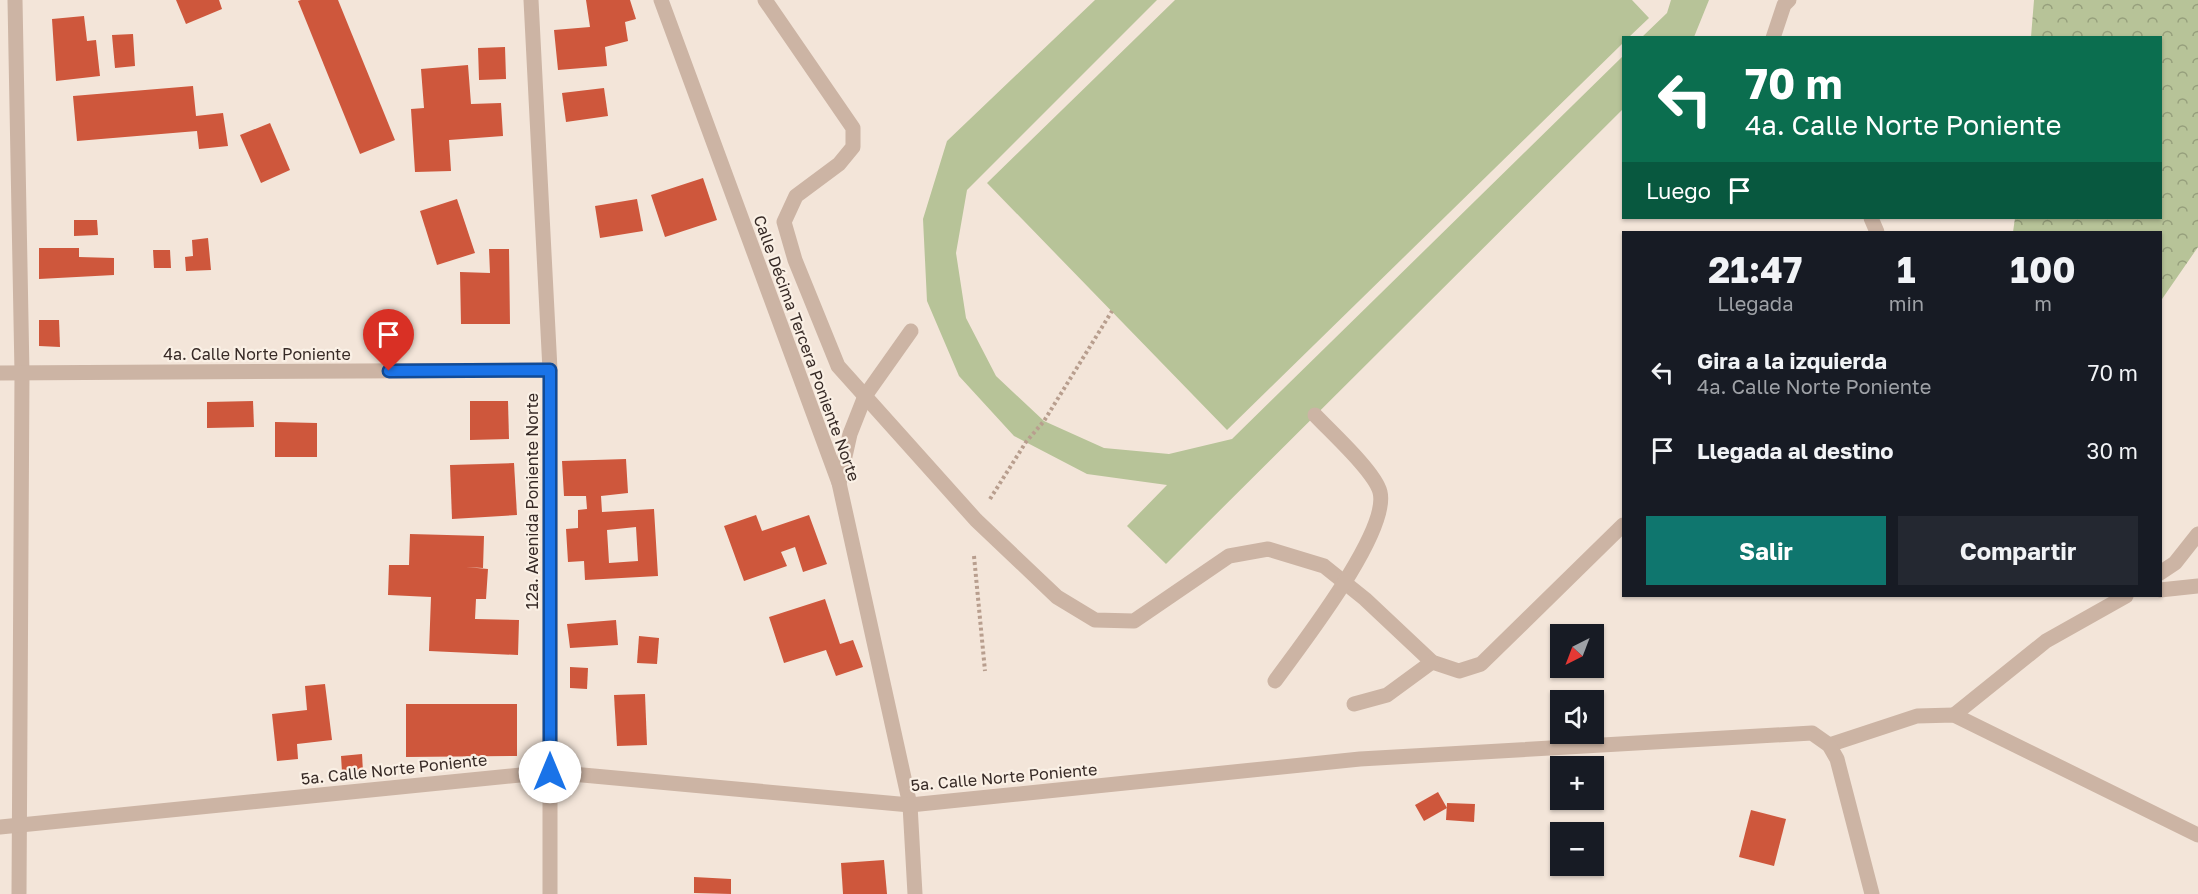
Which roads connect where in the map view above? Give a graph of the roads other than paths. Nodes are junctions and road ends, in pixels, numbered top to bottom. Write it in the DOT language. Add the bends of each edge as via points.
graph roads {
  1 [pos="15,0"];
  2 [pos="531,0"];
  3 [pos="661,0"];
  4 [pos="765,0"];
  5 [pos="1789,0"];
  6 [pos="1774,36"];
  7 [pos="911,331"];
  8 [pos="550,370"];
  9 [pos="0,373"];
  10 [pos="22,373"];
  11 [pos="865,396"];
  12 [pos="1315,416"];
  13 [pos="839,483"];
  14 [pos="1622,526"];
  15 [pos="2198,534"];
  16 [pos="2162,572"];
  17 [pos="1344,582"];
  18 [pos="2198,586"];
  19 [pos="2162,590"];
  20 [pos="2124,597"];
  21 [pos="1432,662"];
  22 [pos="1275,681"];
  23 [pos="1354,704"];
  24 [pos="1954,715"];
  25 [pos="1829,745"];
  26 [pos="550,772"];
  27 [pos="910,805"];
  28 [pos="19,825"];
  29 [pos="0,826"];
  30 [pos="2198,836"];
  31 [pos="19,894"];
  32 [pos="550,894"];
  33 [pos="915,894"];
  34 [pos="1872,894"];
  1 -- 10 [label="street"];
  2 -- 8 [label="street, 12a. Avenida Poniente Norte"];
  3 -- 13 [label="street, Calle Décima Tercera Poniente Norte"];
  4 -- 11 [label="street" via="853,128 853,147 839,164 796,196 784,222 795,260 838,366"];
  5 -- 6 [label="street"];
  7 -- 11 [label="street"];
  8 -- 10 [label="street, 4a. Calle Norte Poniente"];
  8 -- 26 [label="street, 12a. Avenida Poniente Norte"];
  9 -- 10 [label="street, 4a. Calle Norte Poniente"];
  10 -- 28 [label="street"];
  11 -- 13 [label="street" via="850,434"];
  11 -- 17 [label="street" via="976,520 1057,597 1095,620 1134,621 1229,556 1268,549 1324,566"];
  12 -- 17 [label="street" via="1364,466 1380,491 1380,508 1371,534"];
  13 -- 27 [label="street, Calle Décima Tercera Poniente Norte"];
  14 -- 21 [label="street" via="1480,664 1459,670"];
  15 -- 16 [label="street" via="2175,563"];
  17 -- 21 [label="street"];
  17 -- 22 [label="street"];
  18 -- 19 [label="street"];
  20 -- 24 [label="street" via="2046,641"];
  21 -- 23 [label="street" via="1387,695"];
  24 -- 25 [label="street" via="1917,716"];
  24 -- 30 [label="street"];
  25 -- 27 [label="street, 5a. Calle Norte Poniente" via="1812,733 1360,759"];
  25 -- 34 [label="street" via="1837,759"];
  26 -- 27 [label="street, 5a. Calle Norte Poniente"];
  26 -- 28 [label="street, 5a. Calle Norte Poniente"];
  26 -- 32 [label="street, 12a. Avenida Poniente Norte"];
  27 -- 33 [label="street, Calle Décima Tercera Poniente Norte"];
  28 -- 29 [label="street, 5a. Calle Norte Poniente"];
  28 -- 31 [label="street"];
}
